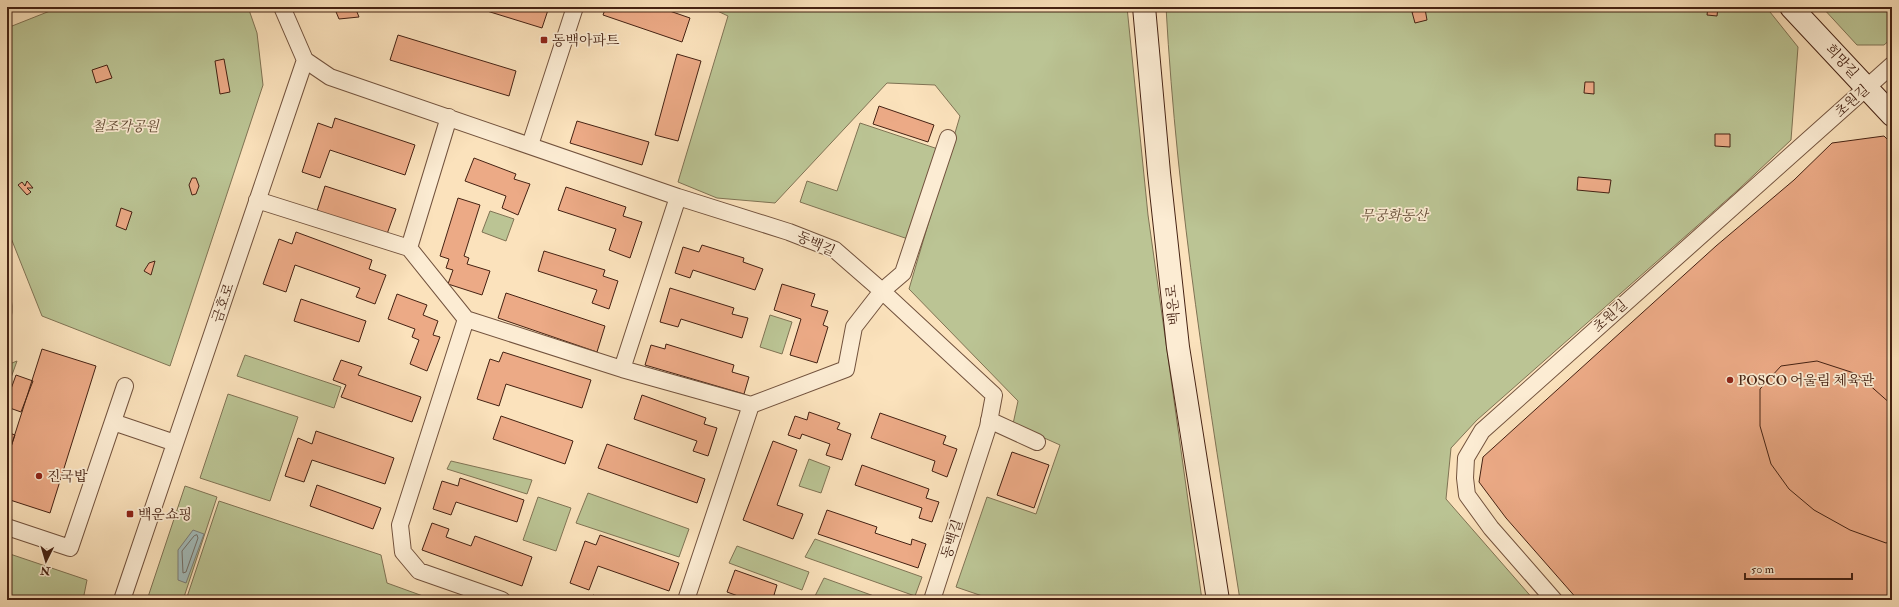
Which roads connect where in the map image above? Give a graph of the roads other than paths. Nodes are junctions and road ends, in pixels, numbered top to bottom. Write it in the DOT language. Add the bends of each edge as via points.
graph roads {
  1 [pos="282,7"];
  2 [pos="575,7"];
  3 [pos="1144,7"];
  4 [pos="1791,7"];
  5 [pos="305,60"];
  6 [pos="1892,65"];
  7 [pos="1867,88"];
  8 [pos="1892,115"];
  9 [pos="449,117"];
  10 [pos="948,138"];
  11 [pos="530,145"];
  12 [pos="678,197"];
  13 [pos="257,200"];
  14 [pos="409,248"];
  15 [pos="882,290"];
  16 [pos="466,319"];
  17 [pos="622,369"];
  18 [pos="125,386"];
  19 [pos="751,406"];
  20 [pos="989,420"];
  21 [pos="113,422"];
  22 [pos="1037,442"];
  23 [pos="175,443"];
  24 [pos="7,527"];
  25 [pos="122,600"];
  26 [pos="502,600"];
  27 [pos="686,600"];
  28 [pos="932,600"];
  29 [pos="1218,600"];
  30 [pos="1554,600"];
  1 -- 5 [label="street"];
  2 -- 11 [label="street"];
  3 -- 29 [label="main road, 백운로" via="1178,347"];
  4 -- 7 [label="main road, 희망길"];
  5 -- 9 [label="street, 동백길" via="330,77"];
  5 -- 13 [label="street, 금호로"];
  6 -- 7 [label="street, 초원길"];
  7 -- 8 [label="main road, 희망길"];
  7 -- 30 [label="street, 초원길" via="1482,431 1466,458 1467,495 1491,528"];
  9 -- 11 [label="street, 동백길"];
  9 -- 14 [label="street"];
  10 -- 15 [label="street" via="903,273"];
  11 -- 12 [label="street, 동백길"];
  12 -- 15 [label="street, 동백길" via="789,232 835,250"];
  12 -- 17 [label="street"];
  13 -- 14 [label="street"];
  13 -- 23 [label="street, 금호로"];
  14 -- 16 [label="street"];
  15 -- 19 [label="street" via="854,327 846,369"];
  15 -- 20 [label="street, 동백길" via="994,395"];
  16 -- 17 [label="street"];
  16 -- 26 [label="street" via="400,525 403,552 420,571"];
  17 -- 19 [label="street"];
  18 -- 21 [label="street"];
  19 -- 27 [label="street"];
  20 -- 22 [label="street"];
  20 -- 28 [label="street, 동백길"];
  21 -- 23 [label="street"];
  21 -- 24 [label="street" via="70,548"];
  23 -- 25 [label="street, 금호로"];
}
